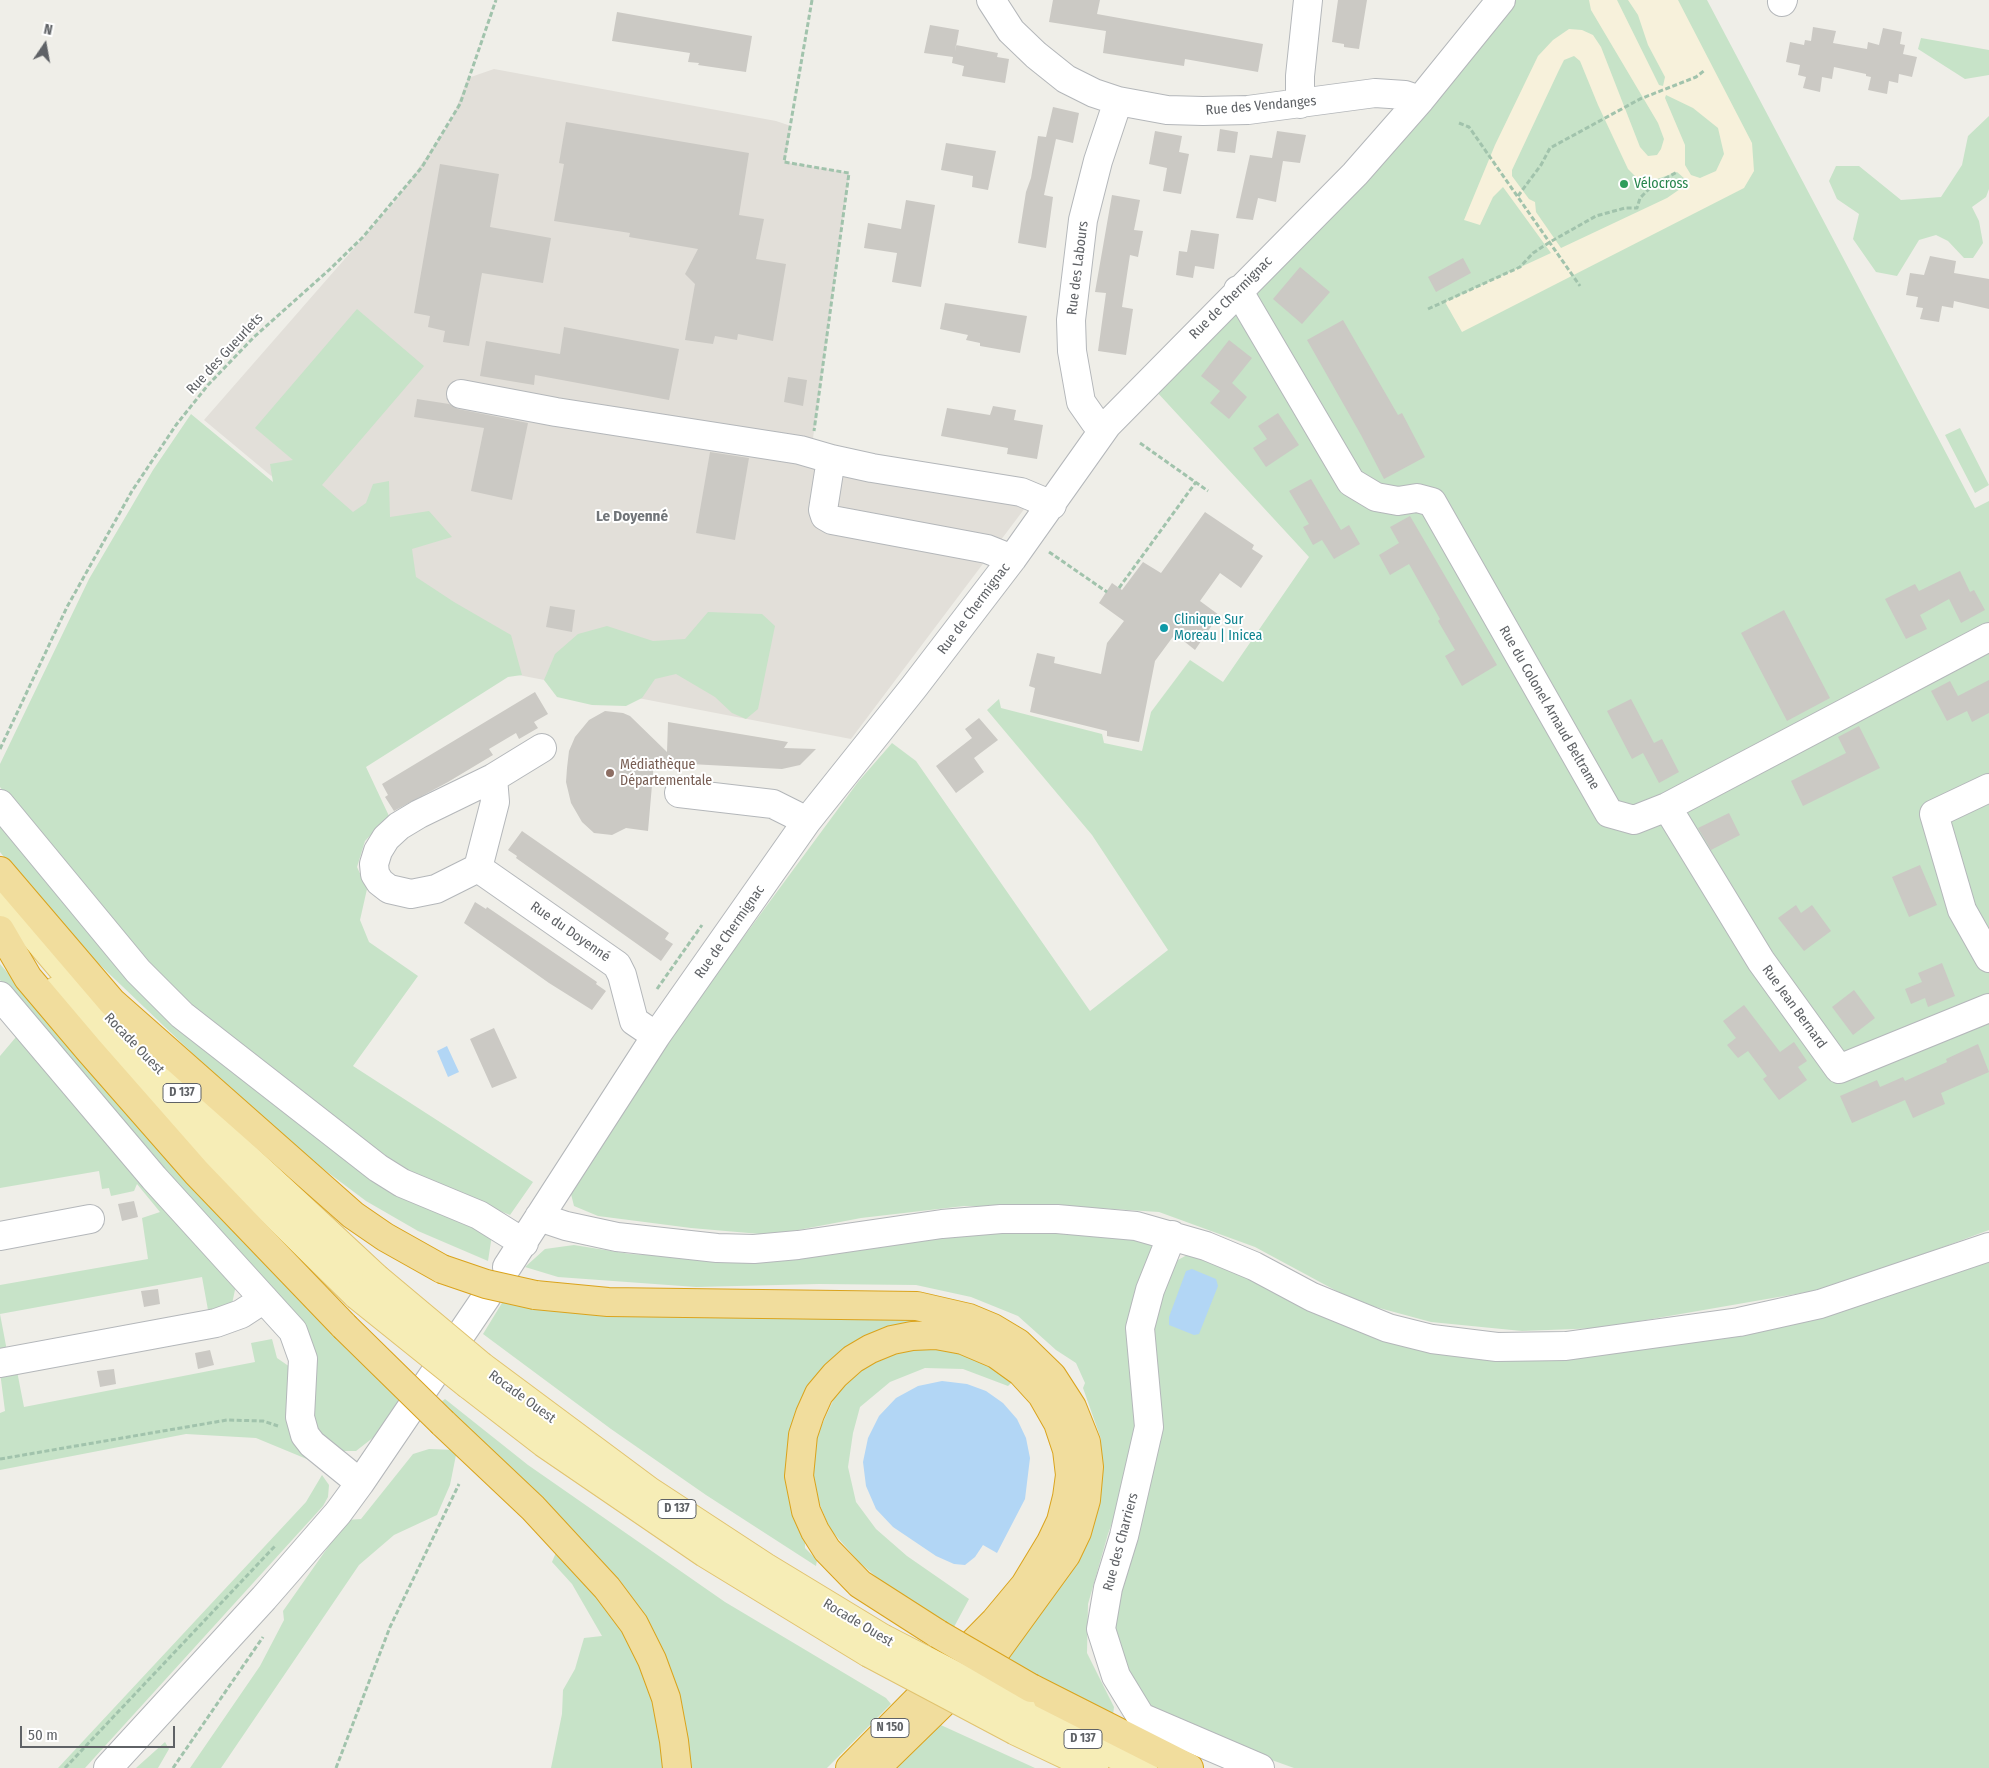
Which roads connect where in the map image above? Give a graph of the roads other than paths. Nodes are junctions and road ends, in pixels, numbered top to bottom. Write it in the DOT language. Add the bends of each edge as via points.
graph roads {
  1 [pos="991,0"];
  2 [pos="1308,0"];
  3 [pos="1501,0"];
  4 [pos="1420,100"];
  5 [pos="1118,101"];
  6 [pos="1300,104"];
  7 [pos="1238,290"];
  8 [pos="461,394"];
  9 [pos="1107,426"];
  10 [pos="821,456"];
  11 [pos="1052,505"];
  12 [pos="1012,559"];
  13 [pos="1989,637"];
  14 [pos="542,748"];
  15 [pos="493,778"];
  16 [pos="1989,788"];
  17 [pos="679,793"];
  18 [pos="0,804"];
  19 [pos="1667,807"];
  20 [pos="807,821"];
  21 [pos="478,868"];
  22 [pos="0,871"];
  23 [pos="0,895"];
  24 [pos="0,924"];
  25 [pos="0,930"];
  26 [pos="1989,958"];
  27 [pos="0,996"];
  28 [pos="1989,1008"];
  29 [pos="656,1036"];
  30 [pos="539,1217"];
  31 [pos="90,1219"];
  32 [pos="1172,1235"];
  33 [pos="0,1236"];
  34 [pos="524,1243"];
  35 [pos="1989,1247"];
  36 [pos="507,1267"];
  37 [pos="366,1286"];
  38 [pos="487,1296"];
  39 [pos="264,1299"];
  40 [pos="0,1363"];
  41 [pos="360,1484"];
  42 [pos="1023,1710"];
  43 [pos="108,1768"];
  44 [pos="677,1768"];
  45 [pos="850,1768"];
  46 [pos="876,1768"];
  47 [pos="1094,1768"];
  48 [pos="1143,1768"];
  49 [pos="1189,1768"];
  50 [pos="1260,1768"];
  1 -- 5 [label="street, Rue des Vendanges" via="1012,31 1066,79"];
  2 -- 6 [label="street"];
  3 -- 4 [label="street, Rue de Chermignac"];
  4 -- 6 [label="street, Rue des Vendanges" via="1405,95 1376,93"];
  4 -- 7 [label="street, Rue de Chermignac" via="1355,174"];
  5 -- 6 [label="street, Rue des Vendanges" via="1167,110 1203,112"];
  5 -- 9 [label="street, Rue des Labours" via="1084,220 1071,320 1080,402 1095,422"];
  7 -- 9 [label="street, Rue de Chermignac"];
  7 -- 19 [label="street, Rue du Colonel Arnaud Beltrame" via="1351,482 1376,497 1398,501 1417,498 1432,502 1609,813 1634,820"];
  8 -- 10 [label="street"];
  9 -- 11 [label="street, Rue de Chermignac"];
  10 -- 11 [label="street" via="872,468 1021,492"];
  10 -- 12 [label="street" via="823,510 825,516 832,520 988,549"];
  11 -- 12 [label="street, Rue de Chermignac"];
  12 -- 20 [label="street, Rue de Chermignac"];
  13 -- 19 [label="street, Rue du Colonel Arnaud Beltrame"];
  14 -- 15 [label="street"];
  15 -- 21 [label="street" via="495,802"];
  15 -- 21 [label="street" via="399,826 386,838 374,864 380,882 398,892 411,894 436,889"];
  16 -- 26 [label="street" via="1934,814 1962,910"];
  17 -- 20 [label="street" via="773,804"];
  18 -- 34 [label="street" via="138,971 182,1015 378,1168 402,1183 479,1215"];
  19 -- 28 [label="street, Rue Jean Bernard" via="1761,961 1839,1068"];
  20 -- 29 [label="street, Rue de Chermignac"];
  21 -- 29 [label="street, Rue du Doyenné" via="617,965 634,1021"];
  22 -- 46 [label="highway, bridge" via="112,1002 353,1215 384,1237 442,1269 486,1284 536,1295 608,1302 917,1306 960,1315 993,1328 1018,1343 1052,1376 1072,1406 1086,1442 1089,1467 1086,1500 1077,1532 1066,1555 997,1650"];
  23 -- 37 [label="main road, Rocade Ouest / D 137" via="78,987"];
  24 -- 37 [label="main road, Rocade Ouest / D 137" via="114,1056"];
  25 -- 44 [label="highway, bridge" via="28,978 197,1173 344,1326 533,1508 607,1588 634,1624 652,1660 666,1698"];
  27 -- 39 [label="street" via="154,1178"];
  29 -- 30 [label="street, Rue de Chermignac"];
  30 -- 32 [label="street" via="617,1237 717,1248 798,1245 1001,1219 1104,1222"];
  30 -- 34 [label="street, Rue de Chermignac"];
  31 -- 33 [label="street"];
  32 -- 35 [label="street" via="1254,1266 1312,1297 1388,1328 1470,1345 1527,1347 1593,1343 1739,1322 1820,1304"];
  32 -- 50 [label="street, Rue des Charriers" via="1150,1290 1140,1328 1149,1427 1124,1536 1108,1588 1101,1629 1116,1676 1141,1717"];
  34 -- 36 [label="street, Rue de Chermignac"];
  37 -- 42 [label="main road, Rocade Ouest / D 137, bridge" via="474,1376 765,1567 876,1645 947,1673"];
  38 -- 41 [label="street"];
  39 -- 40 [label="street" via="241,1314 216,1323"];
  39 -- 41 [label="street" via="293,1331 301,1350 300,1417 305,1435"];
  41 -- 43 [label="street" via="264,1598"];
  42 -- 45 [label="highway, N 150, bridge" via="966,1651 880,1598 844,1569 827,1550 806,1511 799,1457 810,1414 819,1394 853,1359 892,1340 936,1335 963,1340 996,1354 1021,1372 1042,1395 1058,1423 1067,1450 1070,1475 1061,1521 1025,1585 995,1621 930,1688"];
  42 -- 47 [label="main road, Rocade Ouest / D 137"];
  42 -- 48 [label="main road, Rocade Ouest / D 137"];
  42 -- 49 [label="highway"];
}
